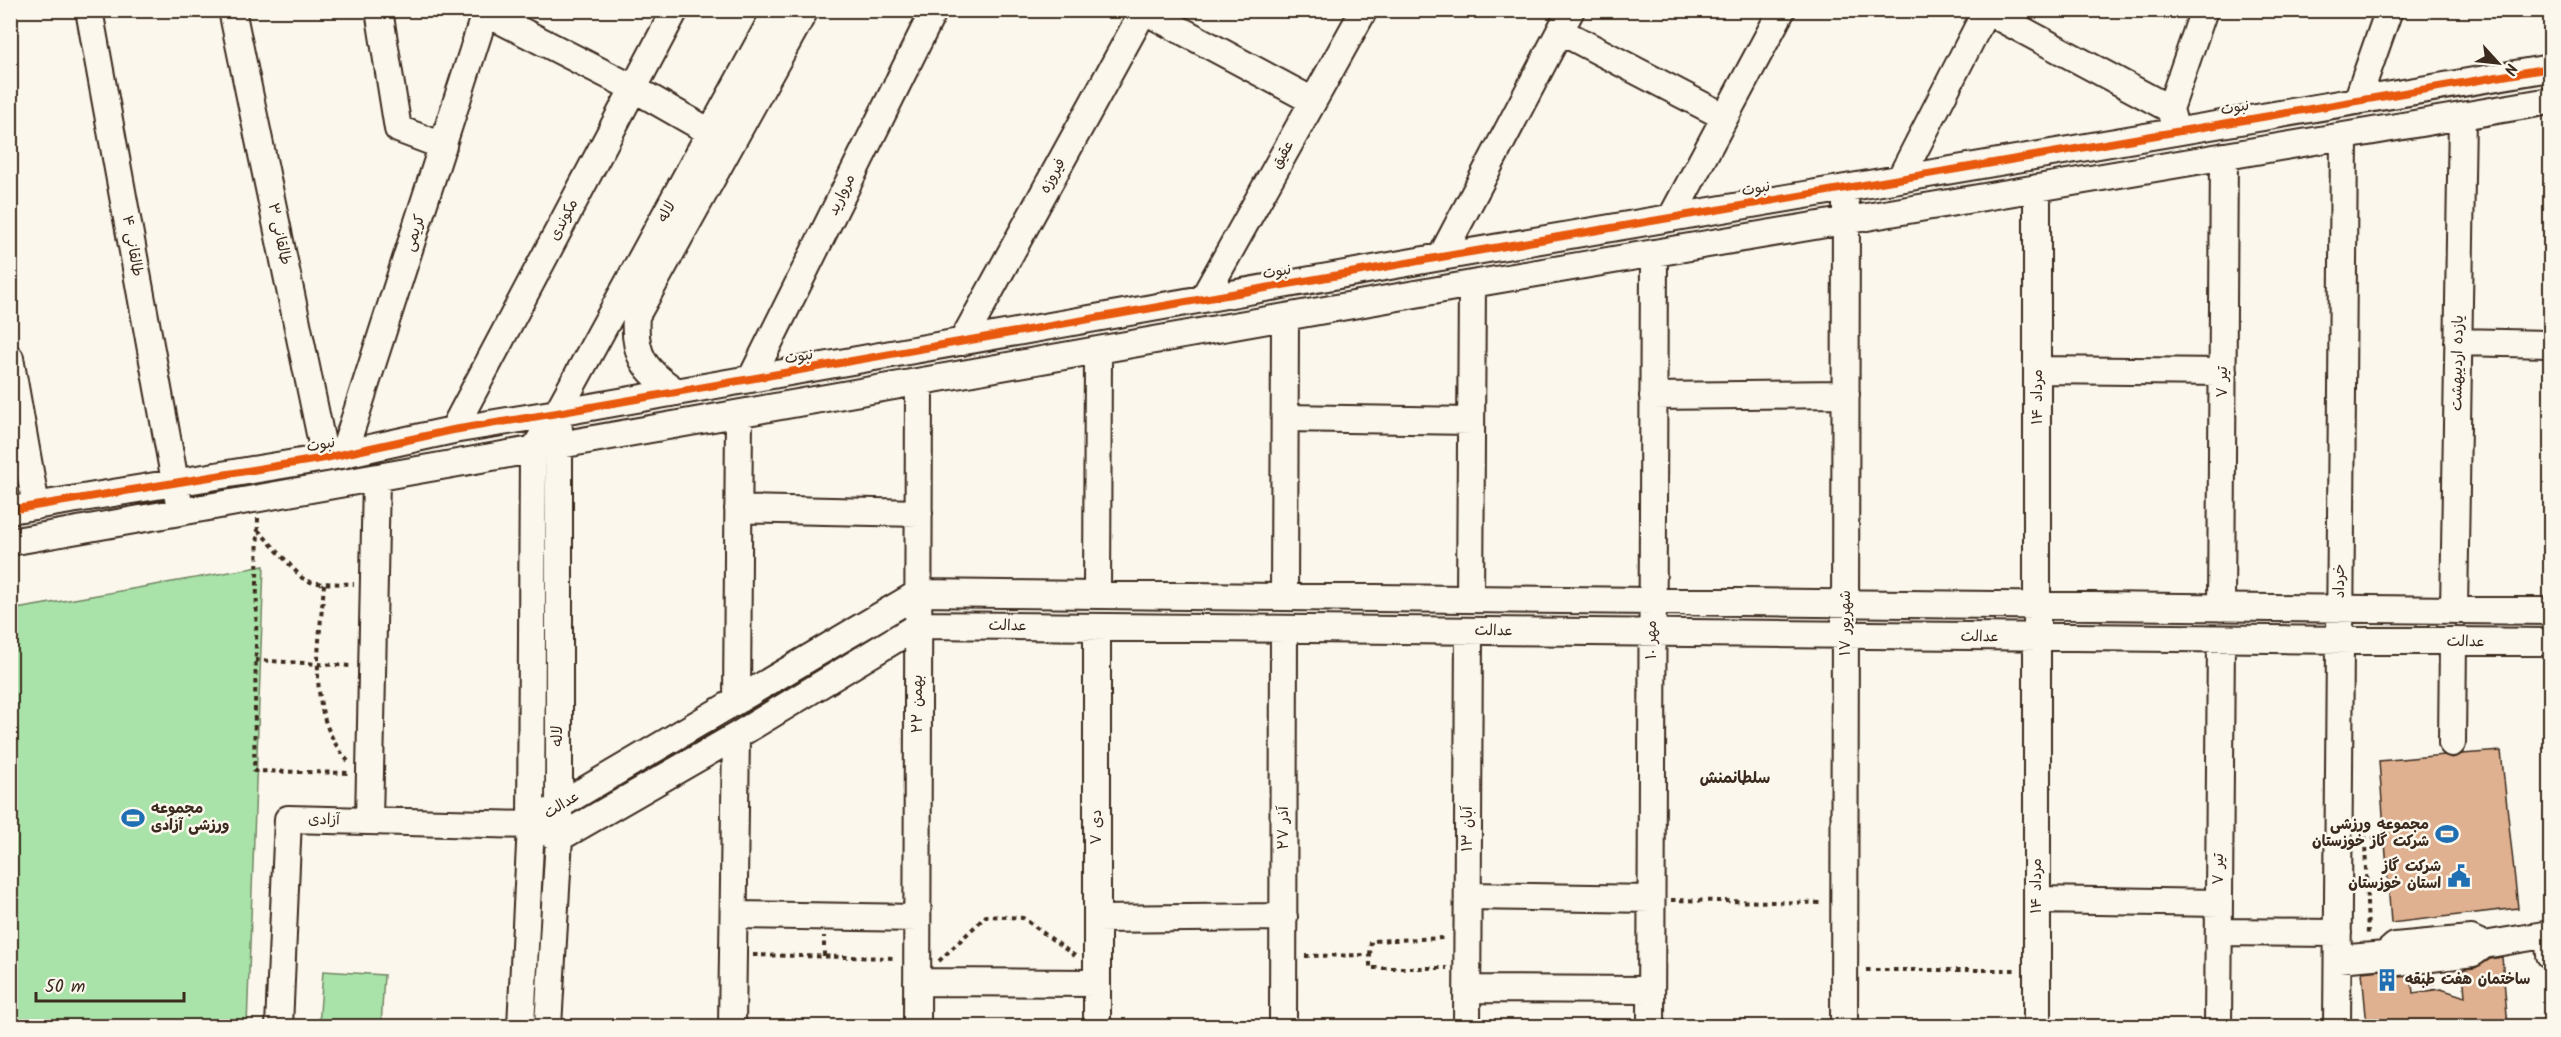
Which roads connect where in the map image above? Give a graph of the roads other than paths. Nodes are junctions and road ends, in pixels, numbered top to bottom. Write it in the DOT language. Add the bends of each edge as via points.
graph roads {
  1 [pos="89,10"];
  2 [pos="232,10"];
  3 [pos="380,10"];
  4 [pos="675,10"];
  5 [pos="777,10"];
  6 [pos="805,10"];
  7 [pos="934,10"];
  8 [pos="1364,10"];
  9 [pos="1782,10"];
  10 [pos="2204,10"];
  11 [pos="2390,10"];
  12 [pos="1144,11"];
  13 [pos="1986,11"];
  14 [pos="486,12"];
  15 [pos="2023,20"];
  16 [pos="1566,21"];
  17 [pos="2550,68"];
  18 [pos="633,88"];
  19 [pos="2550,100"];
  20 [pos="1313,101"];
  21 [pos="2357,101"];
  22 [pos="2462,116"];
  23 [pos="1725,117"];
  24 [pos="2173,120"];
  25 [pos="2344,136"];
  26 [pos="721,138"];
  27 [pos="443,146"];
  28 [pos="2224,156"];
  29 [pos="1900,179"];
  30 [pos="1845,188"];
  31 [pos="2037,188"];
  32 [pos="1671,218"];
  33 [pos="1847,220"];
  34 [pos="1654,254"];
  35 [pos="1441,257"];
  36 [pos="1472,284"];
  37 [pos="1203,299"];
  38 [pos="1285,318"];
  39 [pos="962,342"];
  40 [pos="2458,342"];
  41 [pos="2550,344"];
  42 [pos="1098,351"];
  43 [pos="10,358"];
  44 [pos="2038,370"];
  45 [pos="2223,372"];
  46 [pos="751,379"];
  47 [pos="920,382"];
  48 [pos="677,392"];
  49 [pos="1846,394"];
  50 [pos="1653,396"];
  51 [pos="557,414"];
  52 [pos="739,414"];
  53 [pos="1285,418"];
  54 [pos="1471,421"];
  55 [pos="497,423"];
  56 [pos="453,430"];
  57 [pos="560,446"];
  58 [pos="533,451"];
  59 [pos="334,457"];
  60 [pos="500,457"];
  61 [pos="376,478"];
  62 [pos="175,481"];
  63 [pos="36,506"];
  64 [pos="738,509"];
  65 [pos="10,510"];
  66 [pos="181,513"];
  67 [pos="919,513"];
  68 [pos="10,542"];
  69 [pos="919,593"];
  70 [pos="1097,595"];
  71 [pos="1284,597"];
  72 [pos="1470,599"];
  73 [pos="1652,602"];
  74 [pos="1846,604"];
  75 [pos="2037,606"];
  76 [pos="2221,608"];
  77 [pos="2340,609"];
  78 [pos="2454,610"];
  79 [pos="2550,611"];
  80 [pos="919,625"];
  81 [pos="1097,627"];
  82 [pos="1284,629"];
  83 [pos="1469,631"];
  84 [pos="1652,633"];
  85 [pos="1846,635"];
  86 [pos="2037,637"];
  87 [pos="2221,639"];
  88 [pos="2340,640"];
  89 [pos="2453,642"];
  90 [pos="2550,642"];
  91 [pos="736,701"];
  92 [pos="736,736"];
  93 [pos="2452,743"];
  94 [pos="558,806"];
  95 [pos="369,821"];
  96 [pos="531,825"];
  97 [pos="559,838"];
  98 [pos="1468,896"];
  99 [pos="1651,899"];
  100 [pos="2037,900"];
  101 [pos="2219,903"];
  102 [pos="735,915"];
  103 [pos="1284,917"];
  104 [pos="917,918"];
  105 [pos="1097,919"];
  106 [pos="2219,932"];
  107 [pos="2338,933"];
  108 [pos="2550,941"];
  109 [pos="2338,959"];
  110 [pos="917,970"];
  111 [pos="1097,978"];
  112 [pos="1467,978"];
  113 [pos="1651,990"];
  114 [pos="279,1026"];
  115 [pos="521,1026"];
  116 [pos="548,1026"];
  117 [pos="732,1026"];
  118 [pos="917,1026"];
  119 [pos="1097,1026"];
  120 [pos="1283,1026"];
  121 [pos="1467,1026"];
  122 [pos="1651,1026"];
  123 [pos="1844,1026"];
  124 [pos="2037,1026"];
  125 [pos="2218,1026"];
  126 [pos="2337,1026"];
  1 -- 62 [label="street, طالقانی ۴"];
  2 -- 59 [label="street, طالقانی ۳"];
  3 -- 27 [label="street" via="399,129"];
  4 -- 18 [label="street, مکوندی"];
  5 -- 26 [label="street, لاله"];
  6 -- 26 [label="street, لاله"];
  7 -- 46 [label="street, مروارید"];
  8 -- 20 [label="street, عقیق"];
  9 -- 23 [label="street"];
  10 -- 24 [label="street"];
  11 -- 21 [label="street"];
  12 -- 20 [label="street"];
  12 -- 39 [label="street, فیروزه"];
  13 -- 15 [label="street"];
  13 -- 29 [label="street"];
  14 -- 18 [label="street"];
  14 -- 27 [label="street, کریمی"];
  15 -- 24 [label="street"];
  16 -- 23 [label="street"];
  16 -- 35 [label="street"];
  17 -- 21 [label="street, نبوت"];
  18 -- 26 [label="street"];
  18 -- 56 [label="street, مکوندی"];
  19 -- 22 [label="street"];
  20 -- 37 [label="street, عقیق"];
  21 -- 24 [label="street, نبوت"];
  22 -- 25 [label="street"];
  22 -- 40 [label="street, یازده اردیبهشت"];
  23 -- 32 [label="street"];
  24 -- 29 [label="street, نبوت"];
  25 -- 28 [label="street"];
  25 -- 77 [label="street, خرداد"];
  26 -- 48 [label="street, لاله" via="636,316 635,339 641,358 656,378"];
  26 -- 51 [label="street, لاله"];
  27 -- 59 [label="street, کریمی"];
  28 -- 31 [label="street"];
  28 -- 45 [label="street, ۷ تیر"];
  29 -- 30 [label="street, نبوت"];
  30 -- 32 [label="street, نبوت"];
  30 -- 33 [label="street, ۱۷ شهریور"];
  31 -- 33 [label="street"];
  31 -- 44 [label="street, ۱۴ مرداد"];
  32 -- 35 [label="street, نبوت"];
  33 -- 34 [label="street"];
  33 -- 49 [label="street, ۱۷ شهریور"];
  34 -- 36 [label="street"];
  34 -- 50 [label="street, ۱۰ مهر"];
  35 -- 37 [label="street, نبوت"];
  36 -- 38 [label="street"];
  36 -- 54 [label="street"];
  37 -- 39 [label="street, نبوت"];
  38 -- 42 [label="street"];
  38 -- 53 [label="street"];
  39 -- 46 [label="street, نبوت"];
  40 -- 41 [label="street"];
  40 -- 78 [label="street, یازده اردیبهشت"];
  42 -- 47 [label="street"];
  42 -- 70 [label="street"];
  43 -- 63 [label="street"];
  44 -- 45 [label="street"];
  44 -- 75 [label="street, ۱۴ مرداد"];
  45 -- 76 [label="street, ۷ تیر"];
  46 -- 48 [label="street, نبوت"];
  47 -- 52 [label="street"];
  47 -- 67 [label="street, ۲۲ بهمن"];
  48 -- 51 [label="street, نبوت"];
  49 -- 50 [label="street"];
  49 -- 74 [label="street, ۱۷ شهریور"];
  50 -- 73 [label="street, ۱۰ مهر"];
  51 -- 55 [label="street, نبوت"];
  51 -- 57 [label="street, لاله"];
  51 -- 58 [label="street, لاله"];
  52 -- 57 [label="street"];
  52 -- 64 [label="street"];
  53 -- 54 [label="street"];
  53 -- 71 [label="street"];
  54 -- 72 [label="street"];
  55 -- 56 [label="street, نبوت"];
  55 -- 60 [label="street" via="509,439"];
  56 -- 59 [label="street, نبوت"];
  57 -- 58 [label="street"];
  57 -- 94 [label="street, لاله"];
  58 -- 60 [label="street"];
  58 -- 96 [label="street, لاله"];
  59 -- 62 [label="street, نبوت"];
  60 -- 61 [label="street"];
  61 -- 66 [label="street"];
  61 -- 95 [label="street" via="373,667 365,773"];
  62 -- 63 [label="street, نبوت"];
  62 -- 66 [label="street, طالقانی ۴"];
  63 -- 65 [label="street, نبوت"];
  64 -- 67 [label="street"];
  64 -- 91 [label="street"];
  66 -- 68 [label="street"];
  67 -- 69 [label="street, ۲۲ بهمن"];
  69 -- 70 [label="street, عدالت"];
  69 -- 80 [label="street, ۲۲ بهمن"];
  69 -- 91 [label="street, عدالت"];
  70 -- 71 [label="street, عدالت"];
  71 -- 72 [label="street, عدالت"];
  72 -- 73 [label="street, عدالت"];
  73 -- 74 [label="street, عدالت"];
  73 -- 84 [label="street, ۱۰ مهر"];
  74 -- 75 [label="street, عدالت"];
  74 -- 85 [label="street, ۱۷ شهریور"];
  75 -- 76 [label="street, عدالت"];
  75 -- 86 [label="street, ۱۴ مرداد"];
  76 -- 77 [label="street, عدالت"];
  77 -- 78 [label="street, عدالت"];
  77 -- 88 [label="street, خرداد"];
  78 -- 79 [label="street, عدالت"];
  80 -- 81 [label="street, عدالت"];
  80 -- 92 [label="street, عدالت"];
  80 -- 104 [label="street, ۲۲ بهمن"];
  81 -- 82 [label="street, عدالت"];
  81 -- 105 [label="street, ۷ دی"];
  82 -- 83 [label="street, عدالت"];
  82 -- 103 [label="street, ۲۷ آذر"];
  83 -- 84 [label="street, عدالت"];
  83 -- 98 [label="street, ۱۳ آبان"];
  84 -- 85 [label="street, عدالت"];
  84 -- 99 [label="street, ۱۰ مهر"];
  85 -- 86 [label="street, عدالت"];
  85 -- 123 [label="street, ۱۷ شهریور"];
  86 -- 87 [label="street, عدالت"];
  86 -- 100 [label="street, ۱۴ مرداد"];
  87 -- 88 [label="street, عدالت"];
  87 -- 101 [label="street, ۷ تیر"];
  88 -- 89 [label="street, عدالت"];
  88 -- 107 [label="street, خرداد"];
  89 -- 90 [label="street, عدالت"];
  89 -- 93 [label="street"];
  91 -- 94 [label="street, عدالت"];
  92 -- 97 [label="street, عدالت"];
  92 -- 102 [label="street"];
  94 -- 96 [label="street, عدالت"];
  94 -- 97 [label="street, لاله"];
  95 -- 96 [label="street, آزادی"];
  95 -- 114 [label="street, آزادی" via="288,819"];
  96 -- 97 [label="street, عدالت"];
  96 -- 115 [label="street, لاله"];
  97 -- 116 [label="street, لاله"];
  98 -- 99 [label="street"];
  98 -- 112 [label="street, ۱۳ آبان"];
  99 -- 113 [label="street, ۱۰ مهر"];
  100 -- 101 [label="street"];
  100 -- 124 [label="street, ۱۴ مرداد"];
  101 -- 106 [label="street, ۷ تیر"];
  102 -- 104 [label="street"];
  102 -- 117 [label="street"];
  103 -- 105 [label="street"];
  103 -- 120 [label="street, ۲۷ آذر"];
  104 -- 110 [label="street, ۲۲ بهمن"];
  105 -- 111 [label="street, ۷ دی"];
  106 -- 107 [label="street"];
  106 -- 125 [label="street, ۷ تیر"];
  107 -- 109 [label="street, خرداد"];
  108 -- 109 [label="street" via="2484,945 2473,953 2398,962 2376,950"];
  109 -- 126 [label="street, خرداد"];
  110 -- 111 [label="street"];
  110 -- 118 [label="street, ۲۲ بهمن"];
  111 -- 119 [label="street, ۷ دی"];
  112 -- 113 [label="street"];
  112 -- 121 [label="street, ۱۳ آبان"];
  113 -- 122 [label="street, ۱۰ مهر"];
}
